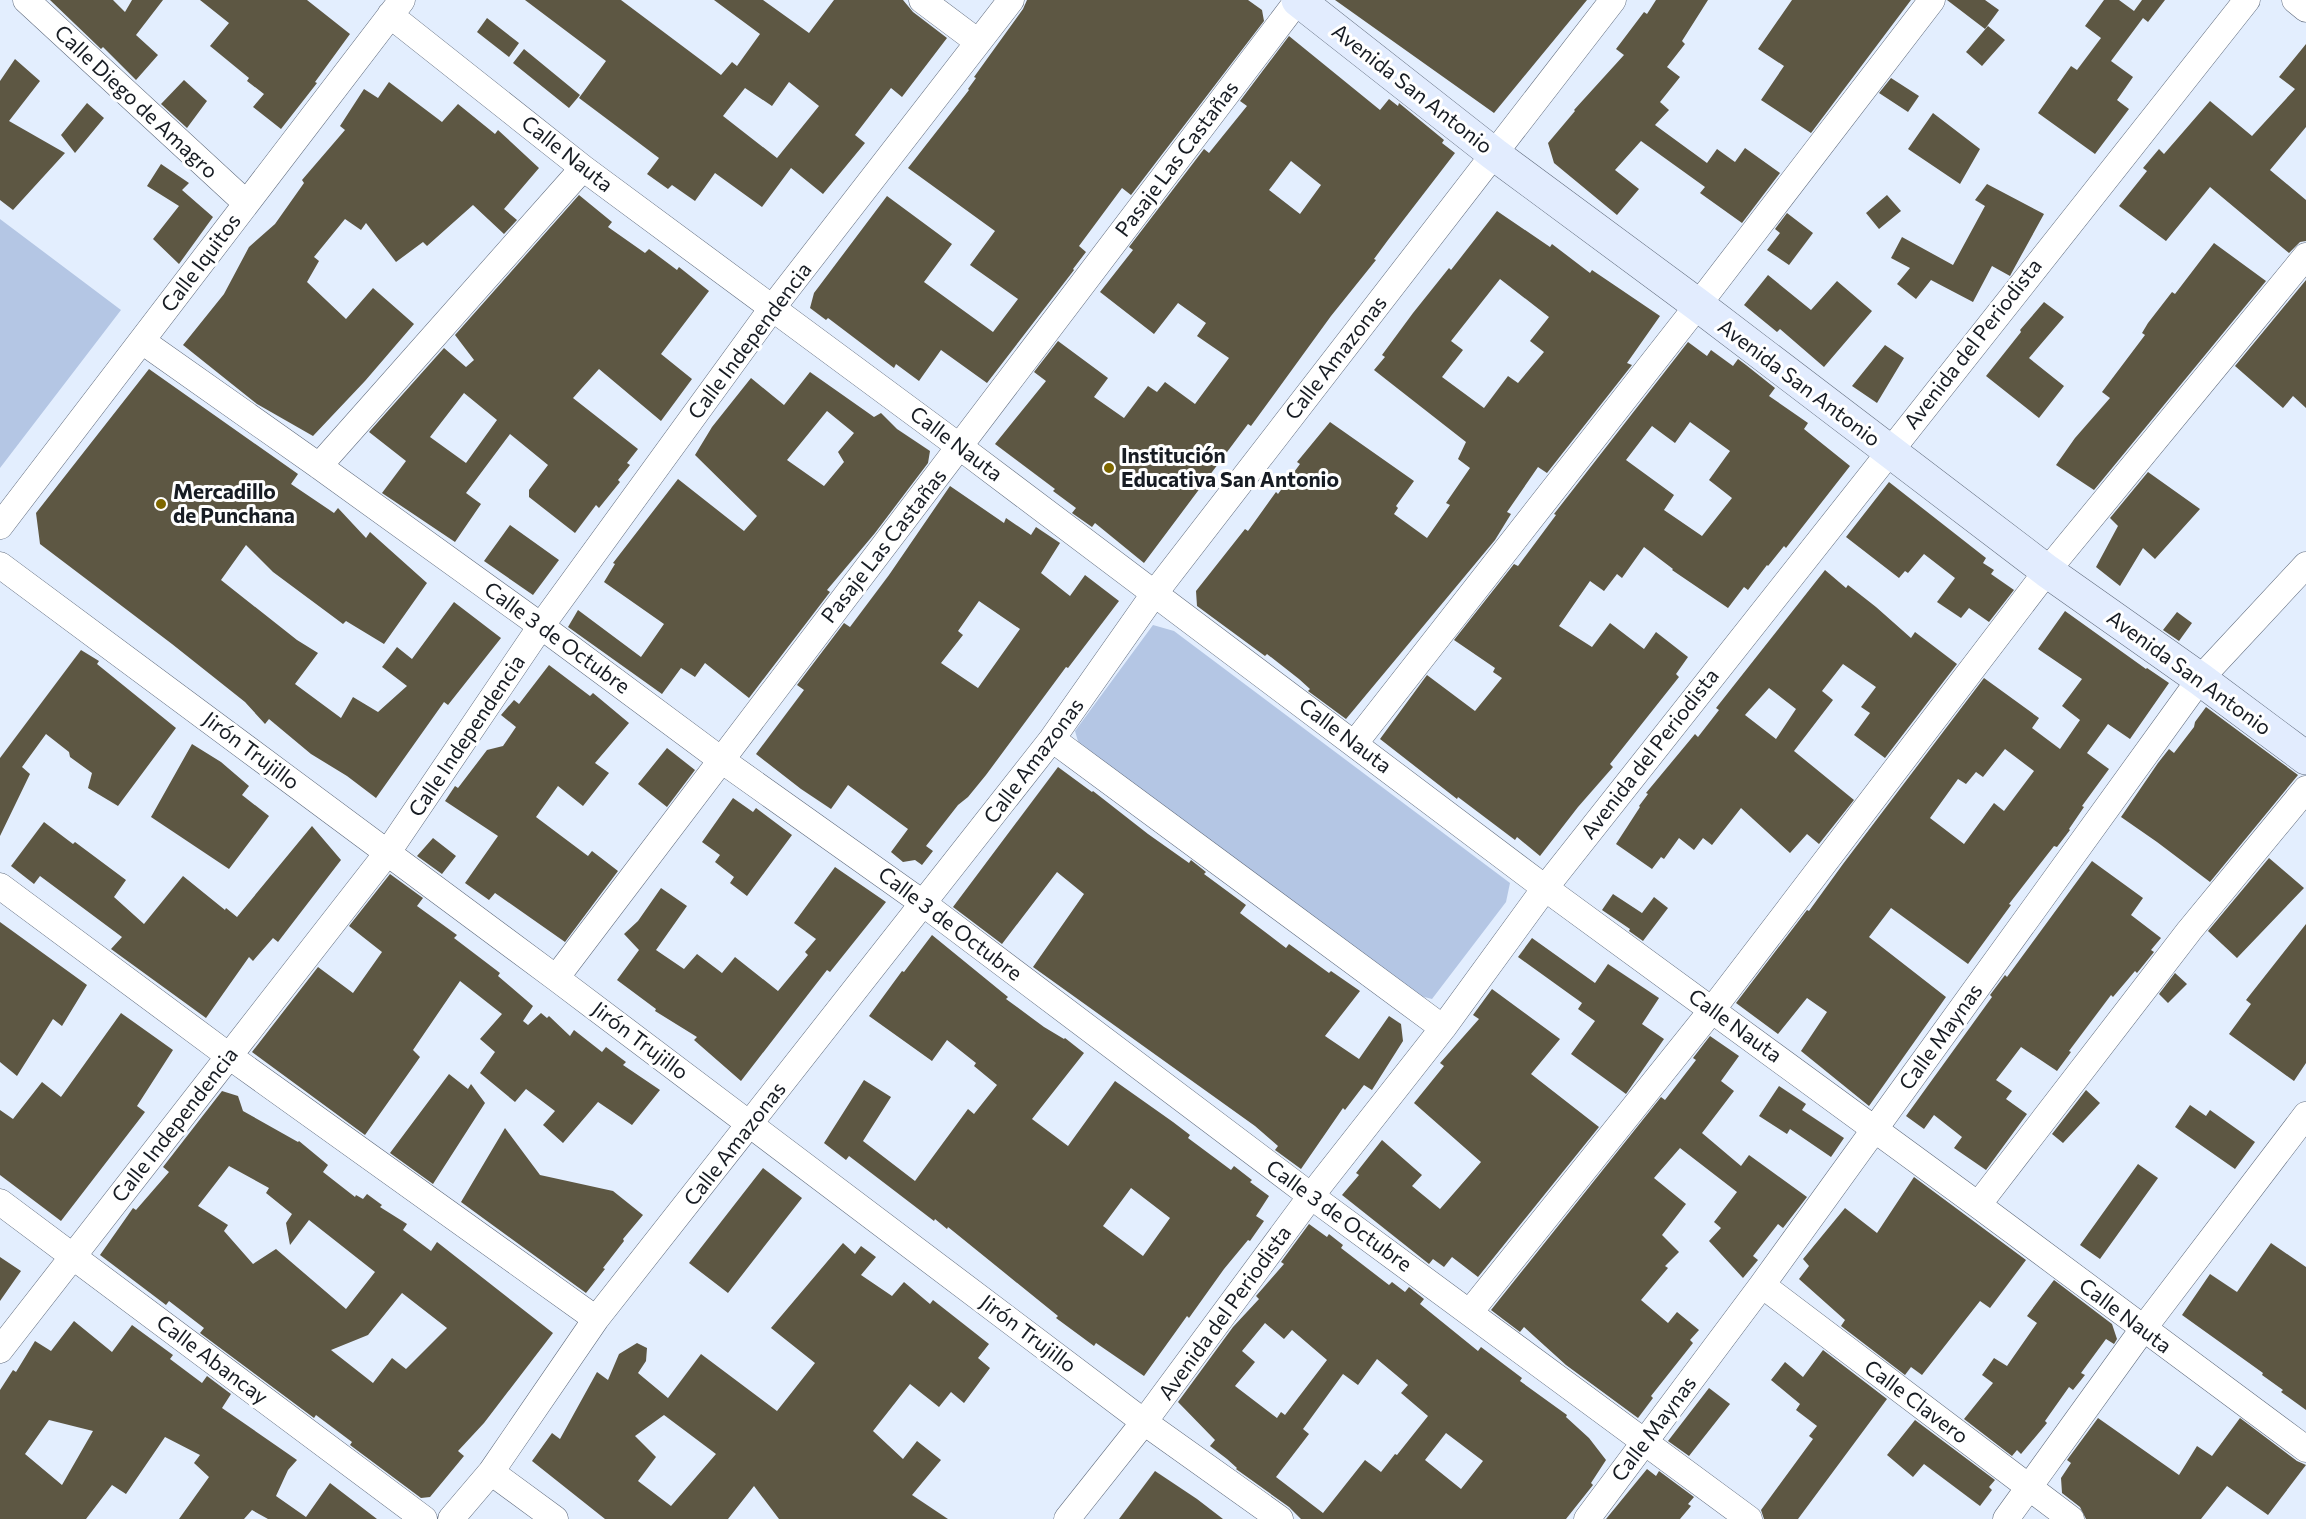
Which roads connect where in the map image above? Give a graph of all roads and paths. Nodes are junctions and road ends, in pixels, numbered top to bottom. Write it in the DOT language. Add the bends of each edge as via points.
graph roads {
  1 [pos="26,0"];
  2 [pos="922,0"];
  3 [pos="1011,0"];
  4 [pos="1298,0"];
  5 [pos="1613,0"];
  6 [pos="1932,0"];
  7 [pos="2247,0"];
  8 [pos="2295,0"];
  9 [pos="396,7"];
  10 [pos="2306,9"];
  11 [pos="978,42"];
  12 [pos="1494,154"];
  13 [pos="583,168"];
  14 [pos="246,203"];
  15 [pos="2306,256"];
  16 [pos="1698,305"];
  17 [pos="773,307"];
  18 [pos="142,341"];
  19 [pos="960,447"];
  20 [pos="1888,451"];
  21 [pos="319,466"];
  22 [pos="0,526"];
  23 [pos="2306,564"];
  24 [pos="0,565"];
  25 [pos="2047,571"];
  26 [pos="1154,594"];
  27 [pos="541,626"];
  28 [pos="2200,679"];
  29 [pos="1052,739"];
  30 [pos="1355,743"];
  31 [pos="2306,758"];
  32 [pos="720,759"];
  33 [pos="2306,789"];
  34 [pos="388,852"];
  35 [pos="0,886"];
  36 [pos="1545,888"];
  37 [pos="924,904"];
  38 [pos="556,978"];
  39 [pos="1712,1010"];
  40 [pos="1443,1028"];
  41 [pos="229,1056"];
  42 [pos="2306,1115"];
  43 [pos="750,1124"];
  44 [pos="1874,1129"];
  45 [pos="1311,1196"];
  46 [pos="0,1202"];
  47 [pos="1977,1205"];
  48 [pos="73,1256"];
  49 [pos="1762,1285"];
  50 [pos="1470,1312"];
  51 [pos="596,1319"];
  52 [pos="2143,1329"];
  53 [pos="0,1350"];
  54 [pos="1144,1422"];
  55 [pos="1646,1441"];
  56 [pos="2306,1449"];
  57 [pos="491,1472"];
  58 [pos="2029,1488"];
  59 [pos="424,1519"];
  60 [pos="451,1519"];
  61 [pos="555,1519"];
  62 [pos="1066,1519"];
  63 [pos="1280,1519"];
  64 [pos="1587,1519"];
  65 [pos="1749,1519"];
  66 [pos="2006,1519"];
  67 [pos="2071,1519"];
  1 -- 14 [label="street, Calle Diego de Amagro"];
  2 -- 11 [label="street"];
  3 -- 11 [label="street, Calle Independencia"];
  4 -- 12 [label="main road, Avenida San Antonio"];
  4 -- 19 [label="street, Pasaje Las Castañas"];
  5 -- 12 [label="street, Calle Amazonas"];
  6 -- 16 [label="street"];
  7 -- 20 [label="street, Avenida del Periodista"];
  8 -- 10 [label="street"];
  9 -- 13 [label="street, Calle Nauta"];
  9 -- 14 [label="street, Calle Iquitos"];
  11 -- 17 [label="street, Calle Independencia"];
  12 -- 16 [label="main road, Avenida San Antonio"];
  12 -- 26 [label="street, Calle Amazonas"];
  13 -- 17 [label="street, Calle Nauta"];
  13 -- 21 [label="street"];
  14 -- 18 [label="street, Calle Iquitos"];
  15 -- 25 [label="street"];
  16 -- 20 [label="main road, Avenida San Antonio"];
  16 -- 30 [label="street"];
  17 -- 19 [label="street, Calle Nauta"];
  17 -- 27 [label="street, Calle Independencia"];
  18 -- 21 [label="street, Calle 3 de Octubre"];
  18 -- 22 [label="street, Calle Iquitos"];
  19 -- 26 [label="street, Calle Nauta"];
  19 -- 32 [label="street, Pasaje Las Castañas"];
  20 -- 25 [label="main road, Avenida San Antonio"];
  20 -- 36 [label="street, Avenida del Periodista"];
  21 -- 27 [label="street, Calle 3 de Octubre"];
  23 -- 28 [label="street, Calle Maynas"];
  24 -- 34 [label="street, Jirón Trujillo"];
  25 -- 28 [label="main road, Avenida San Antonio"];
  25 -- 39 [label="street"];
  26 -- 29 [label="street, Calle Amazonas"];
  26 -- 30 [label="street, Calle Nauta"];
  27 -- 32 [label="street, Calle 3 de Octubre"];
  27 -- 34 [label="street, Calle Independencia"];
  28 -- 31 [label="main road, Avenida San Antonio"];
  28 -- 44 [label="street, Calle Maynas"];
  29 -- 37 [label="street, Calle Amazonas"];
  29 -- 40 [label="street"];
  30 -- 36 [label="street, Calle Nauta"];
  32 -- 37 [label="street, Calle 3 de Octubre"];
  32 -- 38 [label="street, Pasaje Las Castañas"];
  33 -- 47 [label="street" via="2189,931"];
  34 -- 38 [label="street, Jirón Trujillo"];
  34 -- 41 [label="street, Calle Independencia"];
  35 -- 41 [label="street"];
  36 -- 39 [label="street, Calle Nauta"];
  36 -- 40 [label="street, Avenida del Periodista"];
  37 -- 43 [label="street, Calle Amazonas"];
  37 -- 45 [label="street, Calle 3 de Octubre"];
  38 -- 43 [label="street, Jirón Trujillo"];
  39 -- 44 [label="street, Calle Nauta"];
  39 -- 50 [label="street"];
  40 -- 45 [label="street, Avenida del Periodista"];
  41 -- 48 [label="street, Calle Independencia"];
  41 -- 51 [label="street"];
  42 -- 52 [label="street"];
  43 -- 51 [label="street, Calle Amazonas"];
  43 -- 54 [label="street, Jirón Trujillo"];
  44 -- 47 [label="street, Calle Nauta"];
  44 -- 49 [label="street, Calle Maynas"];
  45 -- 50 [label="street, Calle 3 de Octubre"];
  45 -- 54 [label="street, Avenida del Periodista"];
  46 -- 48 [label="street, Calle Abancay"];
  47 -- 52 [label="street, Calle Nauta"];
  48 -- 53 [label="street, Calle Independencia"];
  48 -- 59 [label="street, Calle Abancay"];
  49 -- 55 [label="street, Calle Maynas"];
  49 -- 58 [label="street, Calle Clavero"];
  50 -- 55 [label="street, Calle 3 de Octubre"];
  51 -- 57 [label="street, Calle Amazonas"];
  52 -- 56 [label="street, Calle Nauta"];
  52 -- 58 [label="street"];
  54 -- 62 [label="street, Avenida del Periodista"];
  54 -- 63 [label="street, Jirón Trujillo"];
  55 -- 64 [label="street, Calle Maynas"];
  55 -- 65 [label="street, Calle 3 de Octubre"];
  57 -- 60 [label="street, Calle Amazonas"];
  57 -- 61 [label="street"];
  58 -- 66 [label="street"];
  58 -- 67 [label="street, Calle Clavero"];
}
